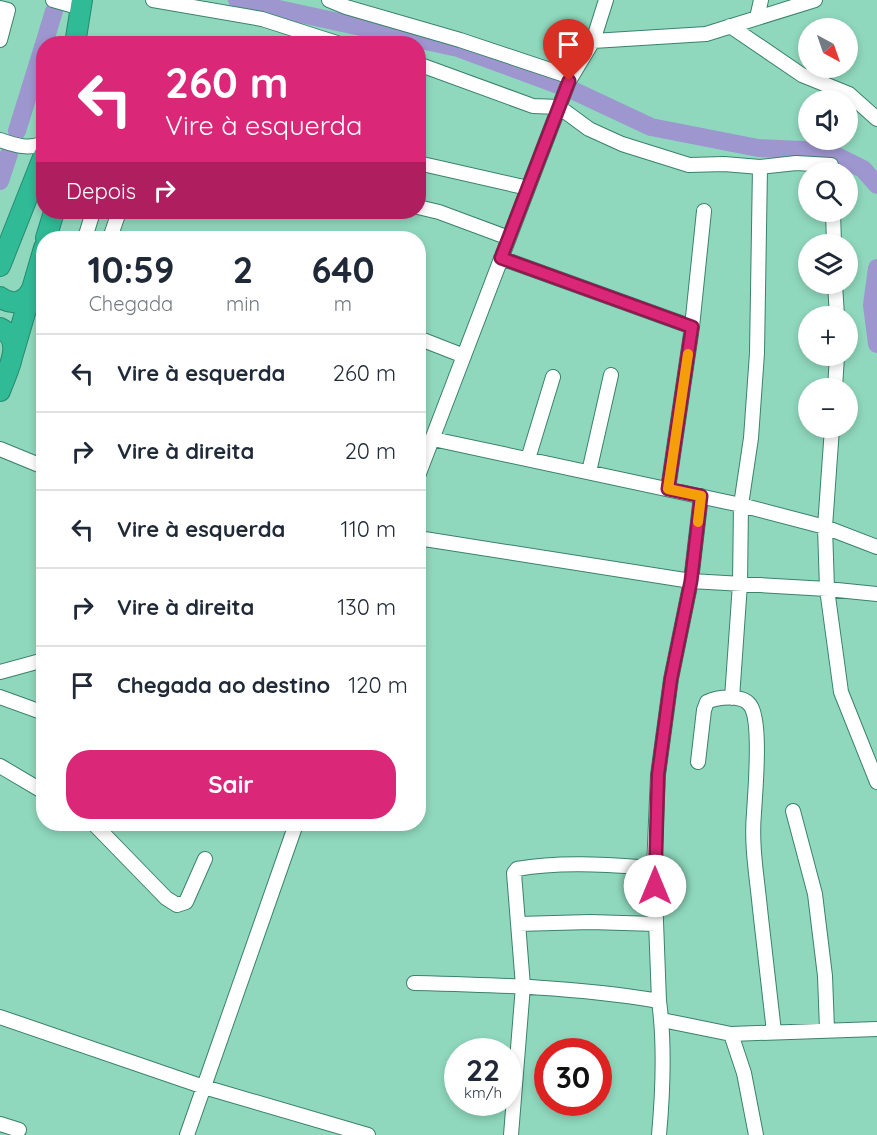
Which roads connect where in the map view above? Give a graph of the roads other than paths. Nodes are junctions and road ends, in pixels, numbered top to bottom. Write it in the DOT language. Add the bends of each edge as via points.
graph roads {
  1 [pos="53,0"];
  2 [pos="153,0"];
  3 [pos="329,0"];
  4 [pos="760,0"];
  5 [pos="815,0"];
  6 [pos="601,1"];
  7 [pos="86,2"];
  8 [pos="0,8"];
  9 [pos="757,18"];
  10 [pos="730,26"];
  11 [pos="77,36"];
  12 [pos="88,36"];
  13 [pos="303,36"];
  14 [pos="0,39"];
  15 [pos="593,41"];
  16 [pos="426,67"];
  17 [pos="570,79"];
  18 [pos="561,102"];
  19 [pos="877,119"];
  20 [pos="0,140"];
  21 [pos="36,157"];
  22 [pos="798,163"];
  23 [pos="426,165"];
  24 [pos="760,167"];
  25 [pos="528,188"];
  26 [pos="426,209"];
  27 [pos="704,211"];
  28 [pos="509,238"];
  29 [pos="501,258"];
  30 [pos="0,266"];
  31 [pos="36,275"];
  32 [pos="32,289"];
  33 [pos="0,297"];
  34 [pos="692,327"];
  35 [pos="0,328"];
  36 [pos="426,341"];
  37 [pos="13,354"];
  38 [pos="464,356"];
  39 [pos="610,375"];
  40 [pos="553,377"];
  41 [pos="0,391"];
  42 [pos="831,438"];
  43 [pos="433,439"];
  44 [pos="0,449"];
  45 [pos="426,456"];
  46 [pos="528,459"];
  47 [pos="36,464"];
  48 [pos="589,472"];
  49 [pos="668,489"];
  50 [pos="701,496"];
  51 [pos="741,505"];
  52 [pos="825,527"];
  53 [pos="426,539"];
  54 [pos="877,547"];
  55 [pos="691,581"];
  56 [pos="740,584"];
  57 [pos="827,589"];
  58 [pos="877,594"];
  59 [pos="36,662"];
  60 [pos="0,672"];
  61 [pos="0,698"];
  62 [pos="732,698"];
  63 [pos="36,710"];
  64 [pos="699,762"];
  65 [pos="0,766"];
  66 [pos="877,782"];
  67 [pos="36,787"];
  68 [pos="793,811"];
  69 [pos="101,831"];
  70 [pos="294,831"];
  71 [pos="205,859"];
  72 [pos="654,868"];
  73 [pos="519,924"];
  74 [pos="656,924"];
  75 [pos="414,983"];
  76 [pos="523,986"];
  77 [pos="659,1001"];
  78 [pos="0,1017"];
  79 [pos="662,1020"];
  80 [pos="827,1029"];
  81 [pos="877,1029"];
  82 [pos="774,1032"];
  83 [pos="731,1034"];
  84 [pos="204,1087"];
  85 [pos="0,1124"];
  86 [pos="335,1129"];
  87 [pos="19,1130"];
  88 [pos="187,1135"];
  89 [pos="368,1135"];
  90 [pos="511,1135"];
  91 [pos="659,1135"];
  92 [pos="756,1135"];
  1 -- 7 [label="street"];
  2 -- 13 [label="street" via="262,19"];
  3 -- 17 [label="street"];
  4 -- 9 [label="street"];
  5 -- 9 [label="street"];
  6 -- 15 [label="street"];
  7 -- 11 [label="highway"];
  7 -- 12 [label="highway"];
  8 -- 14 [label="street" via="8,10"];
  9 -- 10 [label="street"];
  10 -- 15 [label="street" via="694,36"];
  10 -- 19 [label="street" via="802,75 849,94"];
  15 -- 17 [label="street"];
  16 -- 18 [label="street" via="533,106"];
  17 -- 18 [label="street"];
  18 -- 24 [label="street" via="589,129 655,155 689,165"];
  18 -- 25 [label="street"];
  20 -- 21 [label="street"];
  21 -- 30 [label="highway"];
  22 -- 24 [label="street"];
  23 -- 25 [label="street"];
  24 -- 51 [label="street" via="757,353"];
  25 -- 28 [label="street"];
  26 -- 28 [label="street"];
  27 -- 34 [label="street"];
  28 -- 29 [label="street"];
  29 -- 34 [label="street"];
  29 -- 38 [label="street"];
  31 -- 32 [label="highway"];
  32 -- 33 [label="highway" via="25,299 16,302"];
  32 -- 37 [label="highway"];
  34 -- 49 [label="street"];
  35 -- 37 [label="highway" via="12,338"];
  36 -- 38 [label="street"];
  37 -- 41 [label="highway"];
  38 -- 43 [label="street"];
  39 -- 48 [label="street"];
  40 -- 46 [label="street"];
  42 -- 52 [label="street"];
  43 -- 45 [label="street"];
  43 -- 46 [label="street"];
  44 -- 47 [label="street"];
  46 -- 48 [label="street"];
  48 -- 49 [label="street"];
  49 -- 50 [label="street"];
  50 -- 51 [label="street"];
  50 -- 55 [label="street"];
  51 -- 52 [label="street"];
  51 -- 56 [label="street"];
  52 -- 54 [label="street"];
  52 -- 57 [label="street"];
  53 -- 55 [label="street"];
  55 -- 56 [label="street"];
  55 -- 72 [label="street" via="671,679 658,775"];
  56 -- 57 [label="street"];
  56 -- 62 [label="street"];
  57 -- 58 [label="street"];
  57 -- 66 [label="street" via="841,692"];
  59 -- 60 [label="street"];
  61 -- 63 [label="street"];
  62 -- 64 [label="street" via="707,702"];
  62 -- 82 [label="street" via="746,701 755,717 758,777 753,845"];
  65 -- 67 [label="street"];
  68 -- 80 [label="street" via="815,894"];
  69 -- 71 [label="street" via="177,905 186,902"];
  70 -- 84 [label="street"];
  72 -- 73 [label="street" via="602,864 517,869 514,886"];
  72 -- 74 [label="street"];
  73 -- 74 [label="street"];
  73 -- 76 [label="street"];
  74 -- 77 [label="street"];
  75 -- 76 [label="street"];
  76 -- 77 [label="street" via="611,992"];
  76 -- 90 [label="street"];
  77 -- 79 [label="street"];
  78 -- 84 [label="street"];
  79 -- 83 [label="street"];
  79 -- 91 [label="street"];
  80 -- 81 [label="street"];
  80 -- 82 [label="street"];
  82 -- 83 [label="street"];
  83 -- 92 [label="street" via="744,1073"];
  84 -- 86 [label="street"];
  84 -- 88 [label="street"];
  85 -- 87 [label="street"];
  86 -- 89 [label="street"];
}
